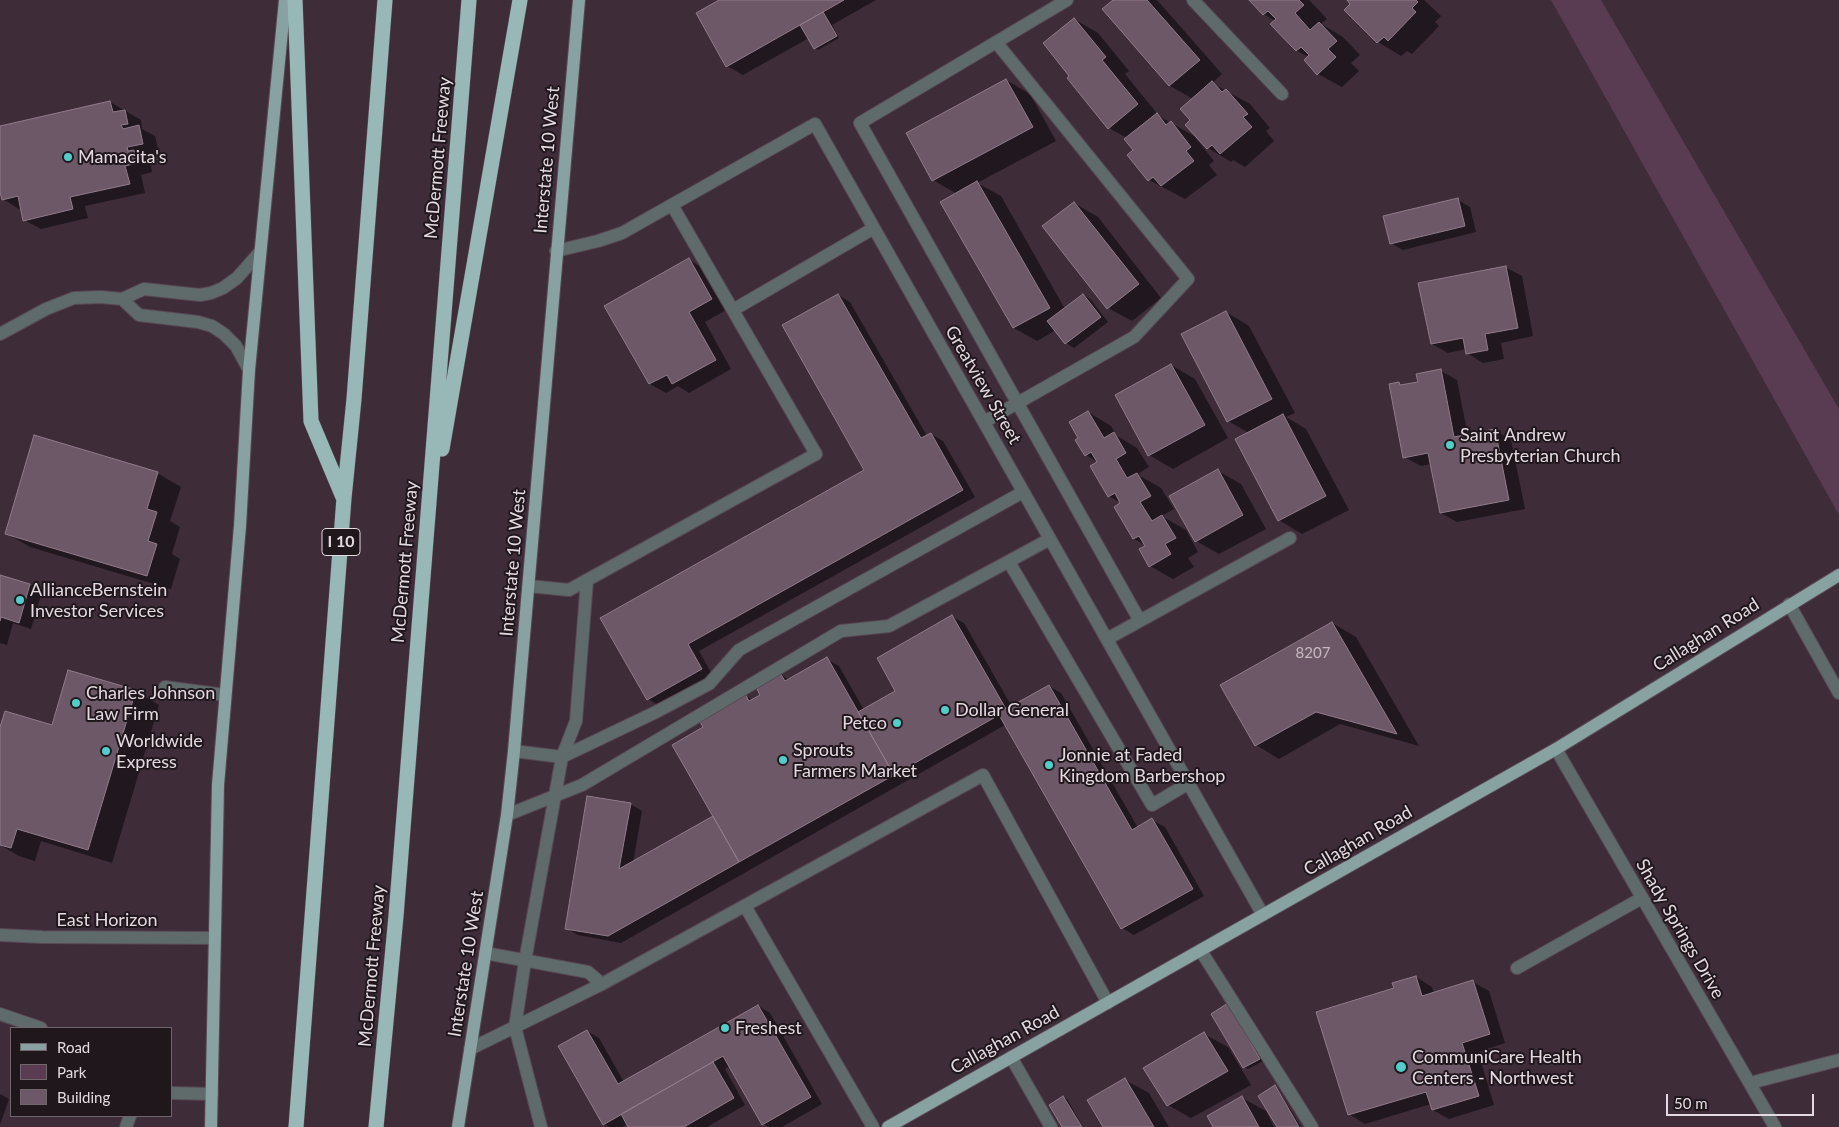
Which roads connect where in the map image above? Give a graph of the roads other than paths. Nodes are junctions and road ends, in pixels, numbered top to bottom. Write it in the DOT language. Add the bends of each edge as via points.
graph roads {
  1 [pos="285,0"];
  2 [pos="295,0"];
  3 [pos="385,0"];
  4 [pos="469,0"];
  5 [pos="520,0"];
  6 [pos="579,0"];
  7 [pos="1067,0"];
  8 [pos="1193,0"];
  9 [pos="996,42"];
  10 [pos="1282,94"];
  11 [pos="672,205"];
  12 [pos="874,228"];
  13 [pos="556,251"];
  14 [pos="260,253"];
  15 [pos="122,299"];
  16 [pos="733,310"];
  17 [pos="0,334"];
  18 [pos="249,370"];
  19 [pos="1018,403"];
  20 [pos="984,422"];
  21 [pos="1024,492"];
  22 [pos="344,498"];
  23 [pos="1290,538"];
  24 [pos="1050,540"];
  25 [pos="425,549"];
  26 [pos="1009,562"];
  27 [pos="1839,575"];
  28 [pos="587,580"];
  29 [pos="529,586"];
  30 [pos="1789,604"];
  31 [pos="1140,621"];
  32 [pos="1107,639"];
  33 [pos="165,687"];
  34 [pos="1839,693"];
  35 [pos="226,695"];
  36 [pos="1556,749"];
  37 [pos="514,751"];
  38 [pos="562,757"];
  39 [pos="1189,783"];
  40 [pos="556,795"];
  41 [pos="507,815"];
  42 [pos="1642,898"];
  43 [pos="745,906"];
  44 [pos="1263,915"];
  45 [pos="0,935"];
  46 [pos="214,938"];
  47 [pos="1201,951"];
  48 [pos="485,953"];
  49 [pos="525,961"];
  50 [pos="1517,968"];
  51 [pos="602,984"];
  52 [pos="1108,1003"];
  53 [pos="0,1014"];
  54 [pos="38,1027"];
  55 [pos="515,1027"];
  56 [pos="470,1050"];
  57 [pos="1011,1057"];
  58 [pos="1839,1060"];
  59 [pos="1750,1083"];
  60 [pos="172,1093"];
  61 [pos="212,1094"];
  62 [pos="903,1123"];
  63 [pos="211,1127"];
  64 [pos="296,1127"];
  65 [pos="376,1127"];
  66 [pos="458,1127"];
  67 [pos="541,1127"];
  68 [pos="873,1127"];
  69 [pos="888,1127"];
  70 [pos="1051,1127"];
  71 [pos="1312,1127"];
  72 [pos="1775,1127"];
  1 -- 14 [label="main road"];
  2 -- 22 [label="highway" via="311,420"];
  3 -- 22 [label="highway, I 10"];
  4 -- 25 [label="highway, McDermott Freeway"];
  5 -- 25 [label="highway"];
  6 -- 13 [label="main road, Interstate 10 West"];
  7 -- 9 [label="street"];
  8 -- 10 [label="street"];
  9 -- 19 [label="street" via="860,123"];
  9 -- 19 [label="street" via="1188,279 1134,337"];
  11 -- 12 [label="street, Greatview Street" via="815,124"];
  11 -- 13 [label="street, Greatview Street" via="622,234"];
  11 -- 16 [label="street"];
  12 -- 16 [label="street"];
  12 -- 20 [label="street, Greatview Street"];
  13 -- 29 [label="main road, Interstate 10 West"];
  14 -- 15 [label="street" via="237,278 211,293 200,295 144,289"];
  14 -- 18 [label="main road"];
  15 -- 17 [label="street" via="74,298"];
  15 -- 18 [label="street" via="139,315 212,326 236,346"];
  16 -- 28 [label="street" via="816,454"];
  18 -- 35 [label="main road"];
  19 -- 20 [label="street"];
  19 -- 31 [label="street"];
  20 -- 21 [label="street, Greatview Street"];
  21 -- 24 [label="street, Greatview Street"];
  21 -- 38 [label="street" via="739,650 709,684"];
  22 -- 64 [label="highway, I 10"];
  23 -- 31 [label="street"];
  24 -- 26 [label="street"];
  24 -- 32 [label="street, Greatview Street"];
  25 -- 65 [label="highway, McDermott Freeway"];
  26 -- 39 [label="street" via="1152,806"];
  26 -- 40 [label="street" via="889,626 841,631 582,785"];
  27 -- 30 [label="main road, Callaghan Road"];
  28 -- 29 [label="street" via="569,590"];
  28 -- 38 [label="street" via="576,721"];
  29 -- 37 [label="main road, Interstate 10 West"];
  30 -- 34 [label="street"];
  30 -- 36 [label="main road, Callaghan Road"];
  31 -- 32 [label="street"];
  32 -- 39 [label="street, Greatview Street"];
  33 -- 35 [label="street"];
  35 -- 46 [label="main road" via="218,786"];
  36 -- 42 [label="street, Shady Springs Drive"];
  36 -- 44 [label="main road, Callaghan Road"];
  37 -- 38 [label="street"];
  37 -- 41 [label="main road, Interstate 10 West"];
  38 -- 40 [label="street"];
  39 -- 44 [label="street, Greatview Street"];
  40 -- 41 [label="street"];
  40 -- 49 [label="street"];
  41 -- 48 [label="main road, Interstate 10 West"];
  42 -- 50 [label="street"];
  42 -- 59 [label="street, Shady Springs Drive"];
  43 -- 51 [label="street"];
  43 -- 52 [label="street" via="983,775"];
  43 -- 68 [label="street"];
  44 -- 47 [label="main road, Callaghan Road"];
  45 -- 46 [label="street, East Horizon"];
  46 -- 61 [label="main road"];
  47 -- 52 [label="main road, Callaghan Road"];
  47 -- 71 [label="street"];
  48 -- 49 [label="street"];
  48 -- 56 [label="main road, Interstate 10 West"];
  49 -- 51 [label="street" via="588,972"];
  49 -- 55 [label="street"];
  51 -- 55 [label="street"];
  52 -- 57 [label="main road, Callaghan Road"];
  53 -- 54 [label="street"];
  55 -- 56 [label="street"];
  55 -- 67 [label="street"];
  56 -- 66 [label="main road, Interstate 10 West"];
  57 -- 62 [label="main road, Callaghan Road"];
  57 -- 70 [label="street"];
  58 -- 59 [label="street"];
  59 -- 72 [label="street, Shady Springs Drive"];
  60 -- 61 [label="street"];
  61 -- 63 [label="main road"];
  62 -- 69 [label="main road, Callaghan Road"];
}
